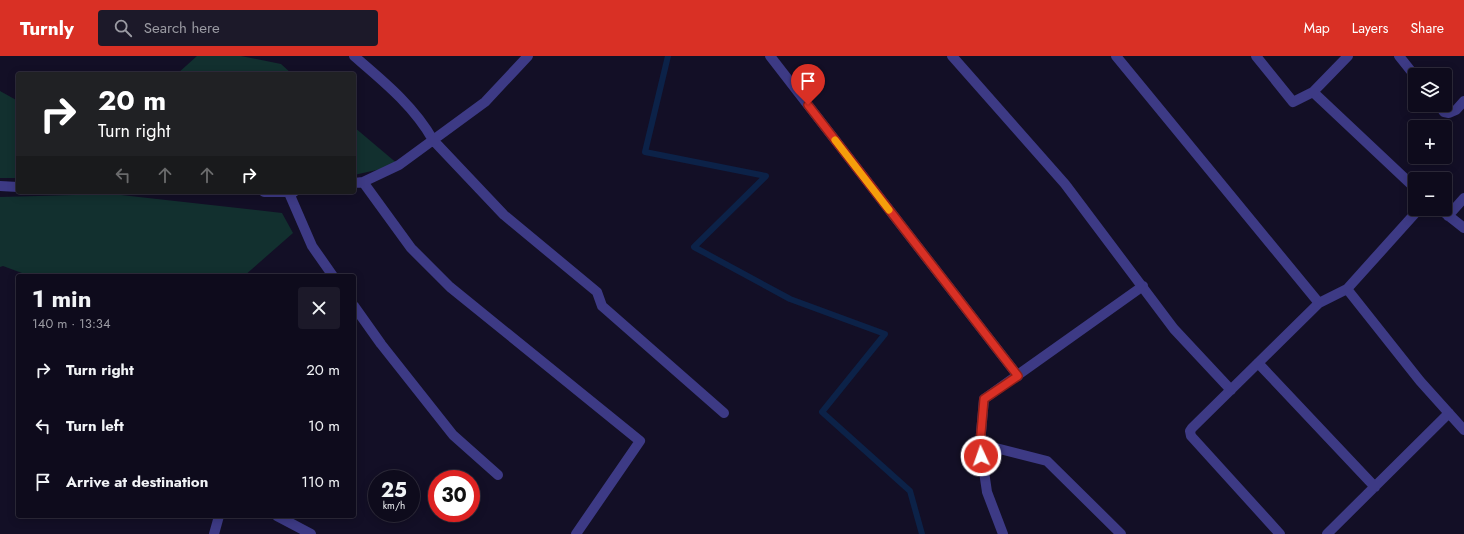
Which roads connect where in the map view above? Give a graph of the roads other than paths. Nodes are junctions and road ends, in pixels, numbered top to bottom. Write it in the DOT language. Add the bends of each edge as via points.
graph roads {
  1 [pos="354,56"];
  2 [pos="528,56"];
  3 [pos="770,56"];
  4 [pos="952,56"];
  5 [pos="1116,56"];
  6 [pos="1256,56"];
  7 [pos="1348,56"];
  8 [pos="1399,56"];
  9 [pos="1409,68"];
  10 [pos="1314,92"];
  11 [pos="1464,101"];
  12 [pos="1452,112"];
  13 [pos="433,140"];
  14 [pos="1408,181"];
  15 [pos="359,183"];
  16 [pos="0,186"];
  17 [pos="16,186"];
  18 [pos="293,194"];
  19 [pos="1464,198"];
  20 [pos="1452,212"];
  21 [pos="1413,216"];
  22 [pos="1448,216"];
  23 [pos="1464,228"];
  24 [pos="332,274"];
  25 [pos="1143,286"];
  26 [pos="1347,289"];
  27 [pos="1318,303"];
  28 [pos="356,309"];
  29 [pos="1258,363"];
  30 [pos="1018,376"];
  31 [pos="1231,390"];
  32 [pos="724,413"];
  33 [pos="1449,413"];
  34 [pos="1464,430"];
  35 [pos="980,444"];
  36 [pos="498,475"];
  37 [pos="1375,487"];
  38 [pos="218,518"];
  39 [pos="281,518"];
  40 [pos="214,534"];
  41 [pos="311,534"];
  42 [pos="576,534"];
  43 [pos="1003,534"];
  44 [pos="1121,534"];
  45 [pos="1280,534"];
  46 [pos="1327,534"];
  1 -- 13 [label="street" via="412,109"];
  2 -- 13 [label="street" via="485,102"];
  3 -- 30 [label="street"];
  4 -- 25 [label="street" via="1065,184"];
  5 -- 27 [label="street"];
  6 -- 10 [label="street" via="1293,102"];
  7 -- 10 [label="street"];
  8 -- 9 [label="street"];
  10 -- 14 [label="street"];
  11 -- 12 [label="street"];
  13 -- 15 [label="street" via="399,165"];
  13 -- 32 [label="street" via="504,215 597,292 602,306"];
  15 -- 42 [label="street" via="410,248 450,288 640,441"];
  16 -- 17 [label="street"];
  18 -- 24 [label="street" via="312,246"];
  19 -- 20 [label="street"];
  21 -- 26 [label="street"];
  22 -- 23 [label="street"];
  25 -- 30 [label="street"];
  25 -- 31 [label="street" via="1174,329"];
  26 -- 27 [label="street"];
  26 -- 33 [label="street" via="1420,381"];
  27 -- 29 [label="street"];
  28 -- 36 [label="street" via="453,435"];
  29 -- 31 [label="street"];
  29 -- 37 [label="street"];
  30 -- 35 [label="street" via="984,399"];
  31 -- 45 [label="street" via="1192,428 1191,436"];
  33 -- 34 [label="street"];
  33 -- 37 [label="street"];
  35 -- 43 [label="street" via="987,492"];
  35 -- 44 [label="street" via="1047,461"];
  37 -- 46 [label="street"];
  38 -- 40 [label="street"];
  39 -- 41 [label="street"];
}
